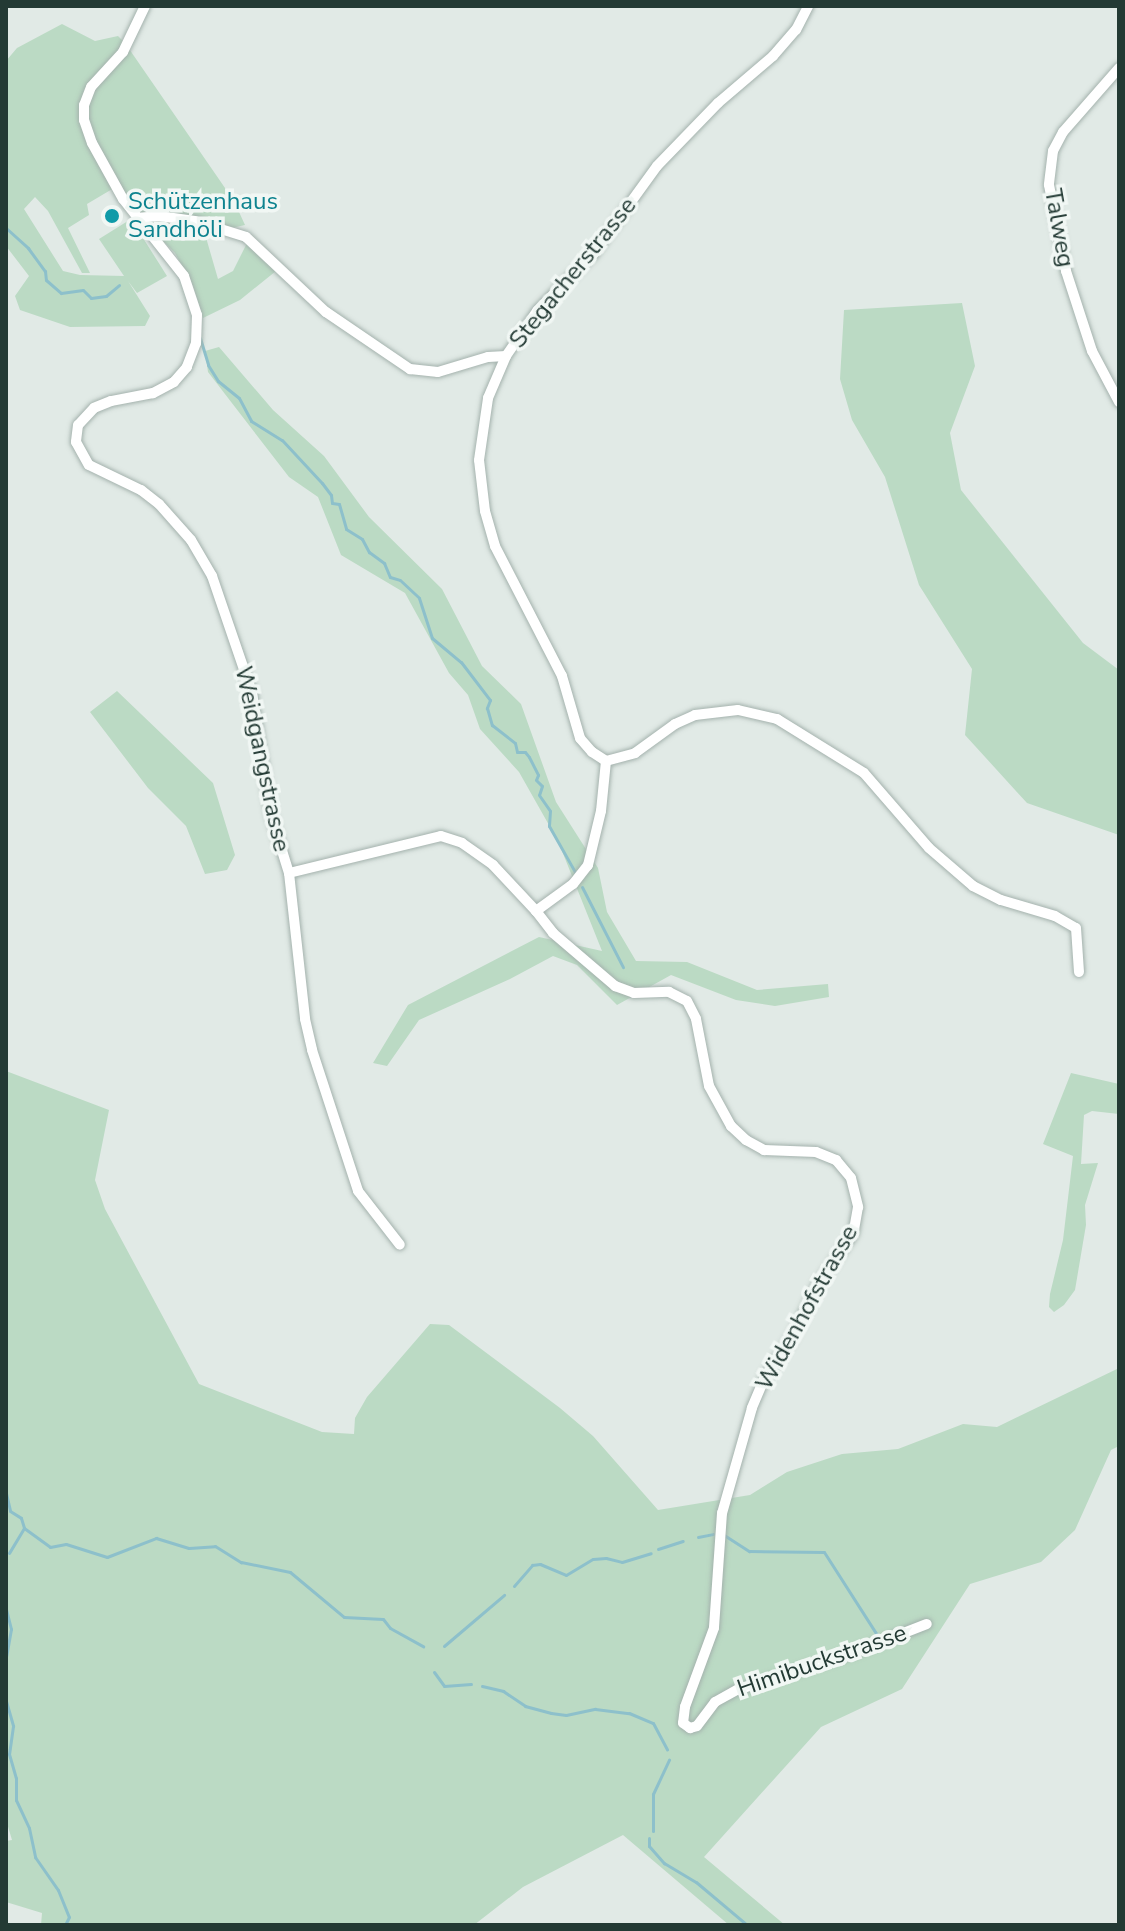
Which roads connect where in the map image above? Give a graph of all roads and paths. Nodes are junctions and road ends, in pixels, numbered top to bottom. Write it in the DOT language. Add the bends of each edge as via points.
graph roads {
  1 [pos="145,6"];
  2 [pos="808,6"];
  3 [pos="1119,68"];
  4 [pos="137,218"];
  5 [pos="506,356"];
  6 [pos="1119,402"];
  7 [pos="606,761"];
  8 [pos="289,873"];
  9 [pos="536,911"];
  10 [pos="1079,972"];
  11 [pos="400,1245"];
  12 [pos="927,1624"];
  13 [pos="685,1725"];
  1 -- 4 [label="street, Weidgangstrasse" via="123,52 91,87 84,112 92,143"];
  2 -- 5 [label="street, Stegacherstrasse" via="773,56 657,166 594,253 550,296"];
  3 -- 6 [label="street, Talweg" via="1063,132 1053,151 1049,185 1066,271 1092,351"];
  4 -- 5 [label="street" via="195,221 246,237 326,312 410,369 438,372"];
  4 -- 8 [label="street, Weidgangstrasse" via="187,282 197,315 195,349 169,386 90,411 76,430 77,447 94,469 159,504 205,560 252,693 271,815"];
  5 -- 7 [label="street, Stegacherstrasse" via="480,435 485,511 495,546 562,676 580,738"];
  7 -- 9 [label="street" via="588,865 573,884"];
  7 -- 10 [label="street" via="635,753 695,715 738,710 777,719 864,773 929,848 973,886 1076,928"];
  8 -- 9 [label="street" via="441,836 462,843 493,865"];
  8 -- 11 [label="street, Weidgangstrasse" via="312,1050 358,1191"];
  9 -- 13 [label="street, Widenhofstrasse" via="553,933 615,986 634,993 669,992 687,1001 696,1019 709,1086 736,1131 764,1150 831,1157 847,1171 856,1195 853,1234 817,1286 752,1408 722,1513 714,1628 685,1707"];
  12 -- 13 [label="street, Himibuckstrasse" via="737,1690 715,1702 697,1726"];
}
